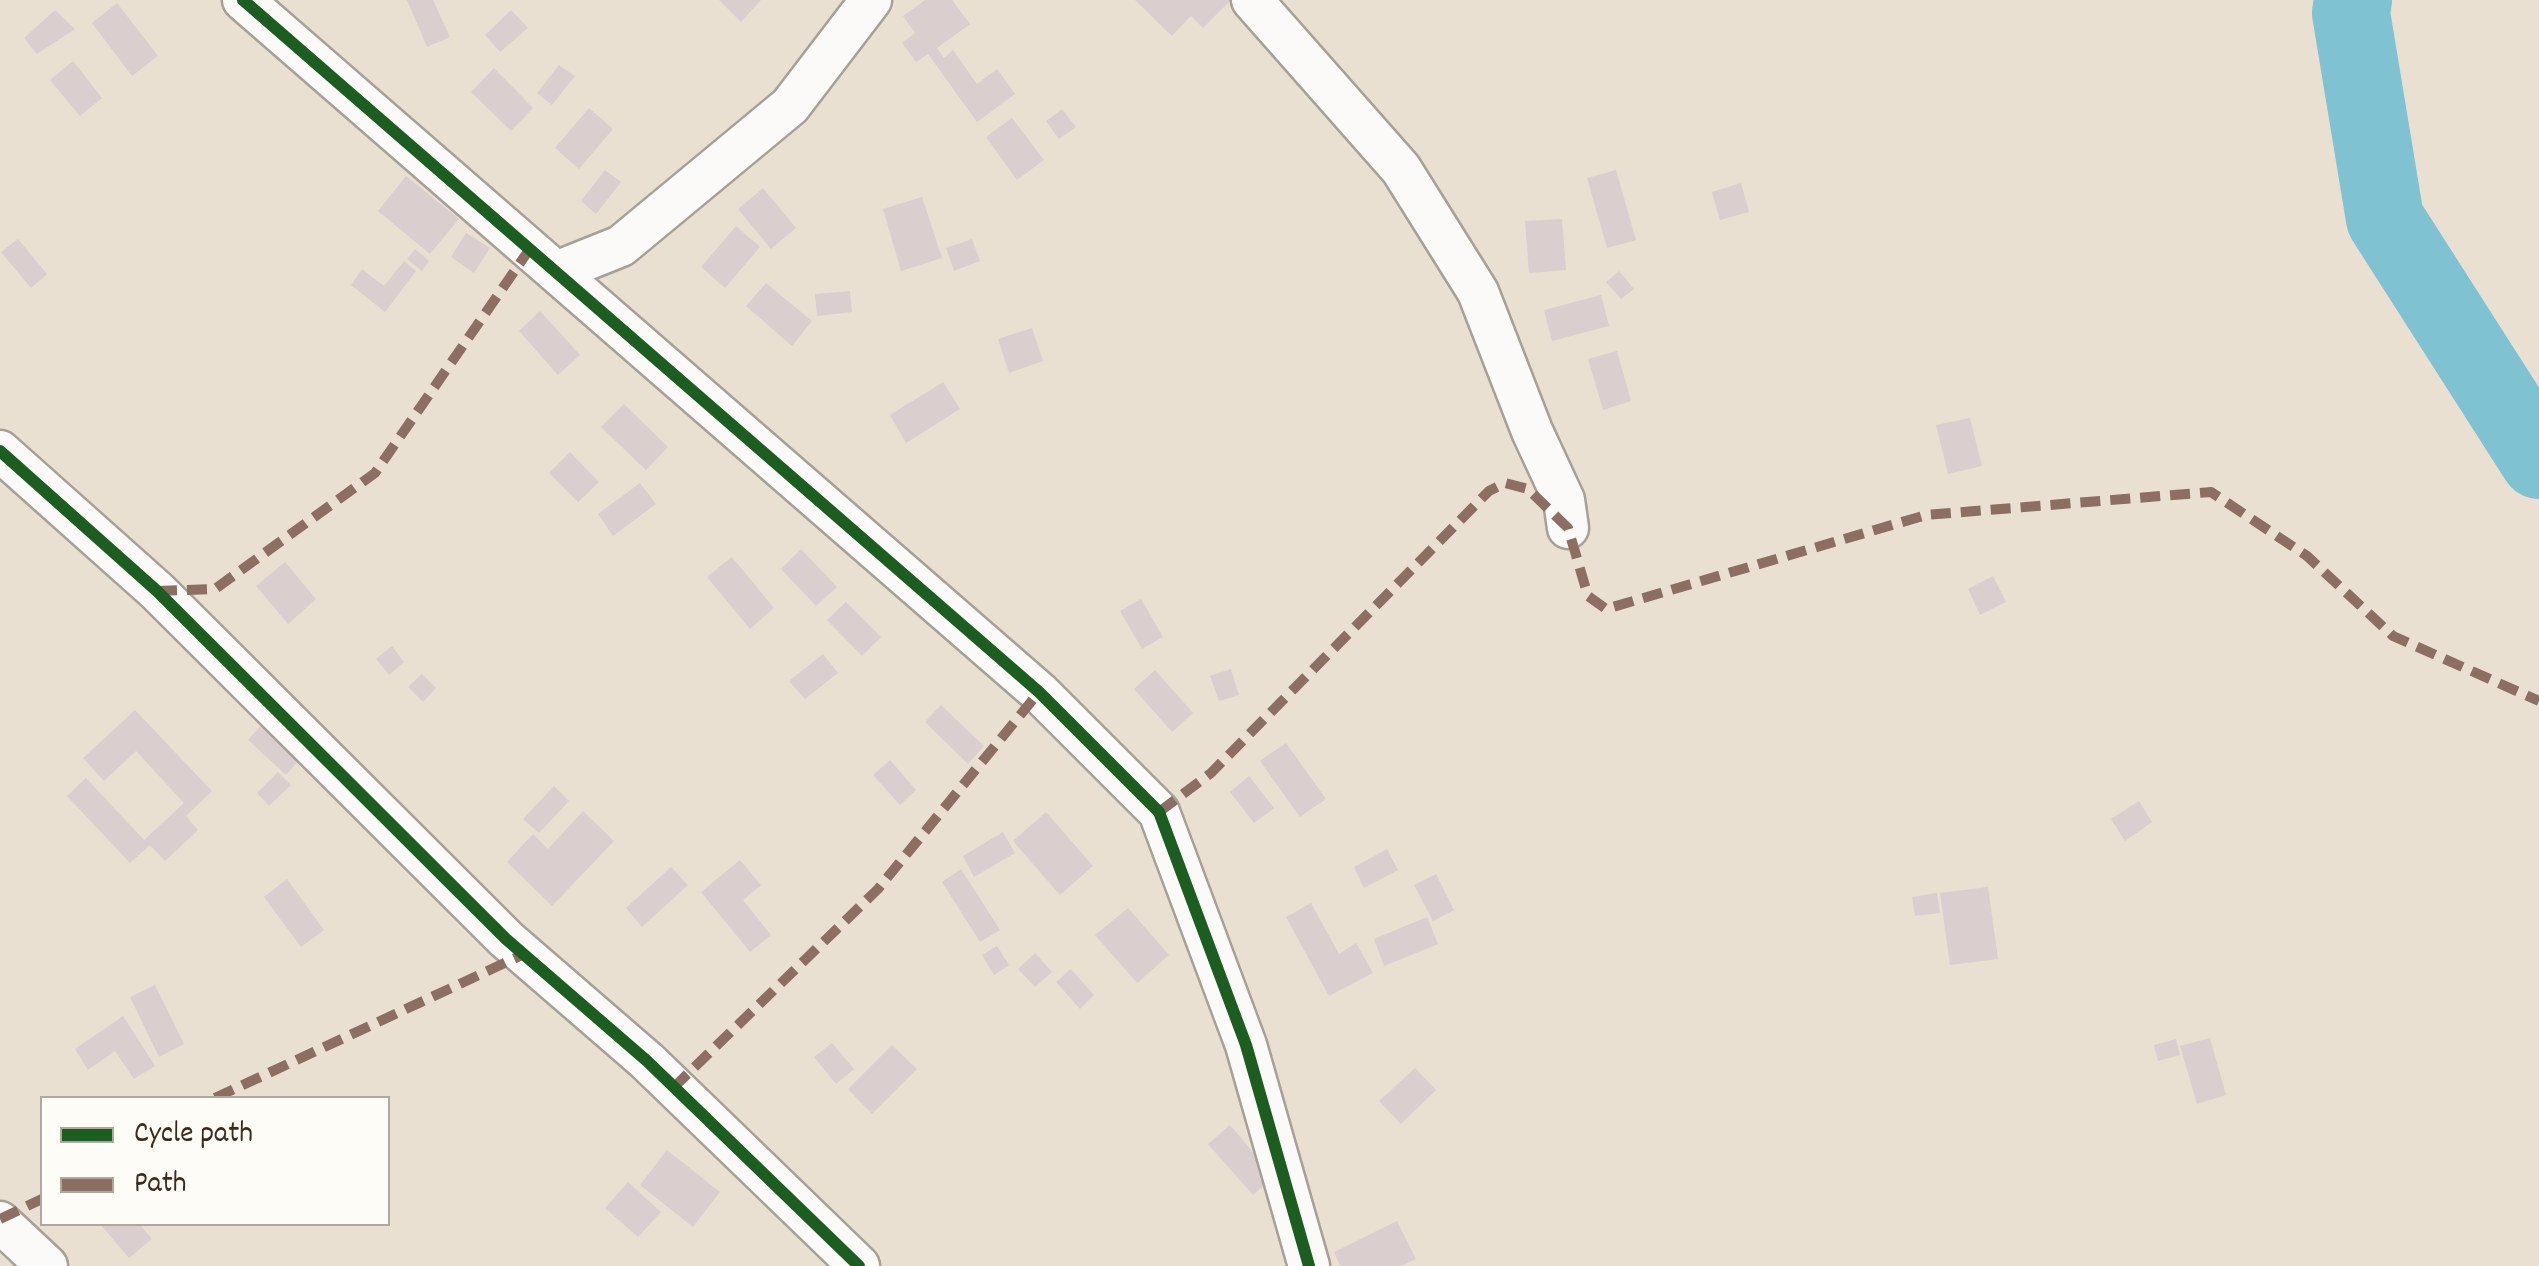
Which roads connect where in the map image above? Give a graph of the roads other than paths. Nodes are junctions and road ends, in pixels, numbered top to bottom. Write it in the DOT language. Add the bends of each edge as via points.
graph roads {
  1 [pos="243,0"];
  2 [pos="871,0"];
  3 [pos="1252,0"];
  4 [pos="556,272"];
  5 [pos="0,451"];
  6 [pos="1568,528"];
  7 [pos="0,1222"];
  8 [pos="47,1266"];
  9 [pos="858,1266"];
  10 [pos="1309,1266"];
  1 -- 4 [label="street"];
  2 -- 4 [label="street" via="790,106 621,246"];
  3 -- 6 [label="street" via="1400,168 1478,292 1564,500"];
  4 -- 10 [label="street" via="1039,692 1159,812 1246,1046"];
  5 -- 9 [label="street" via="157,590 506,940 647,1061"];
  7 -- 8 [label="street"];
}
